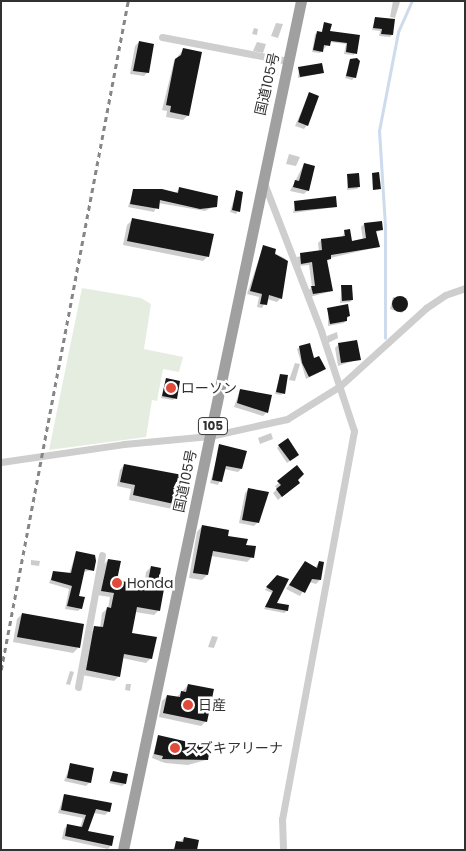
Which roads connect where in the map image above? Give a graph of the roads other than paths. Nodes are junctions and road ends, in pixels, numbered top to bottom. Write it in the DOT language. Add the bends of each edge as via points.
graph roads {
  1 [pos="301,1"];
  2 [pos="162,37"];
  3 [pos="288,61"];
  4 [pos="263,180"];
  5 [pos="465,288"];
  6 [pos="340,386"];
  7 [pos="210,436"];
  8 [pos="1,462"];
  9 [pos="102,555"];
  10 [pos="78,687"];
  11 [pos="123,850"];
  12 [pos="283,850"];
  1 -- 3 [label="highway, 国道105号 / 105"];
  2 -- 3 [label="street"];
  3 -- 4 [label="highway, 国道105号 / 105"];
  4 -- 6 [label="street"];
  4 -- 7 [label="highway, 国道105号 / 105"];
  5 -- 6 [label="street" via="445,295 426,308"];
  6 -- 7 [label="street" via="287,420"];
  6 -- 12 [label="street" via="354,431 352,448 282,819"];
  7 -- 8 [label="street" via="124,444"];
  7 -- 11 [label="highway, 国道105号 / 105"];
  9 -- 10 [label="street"];
}
